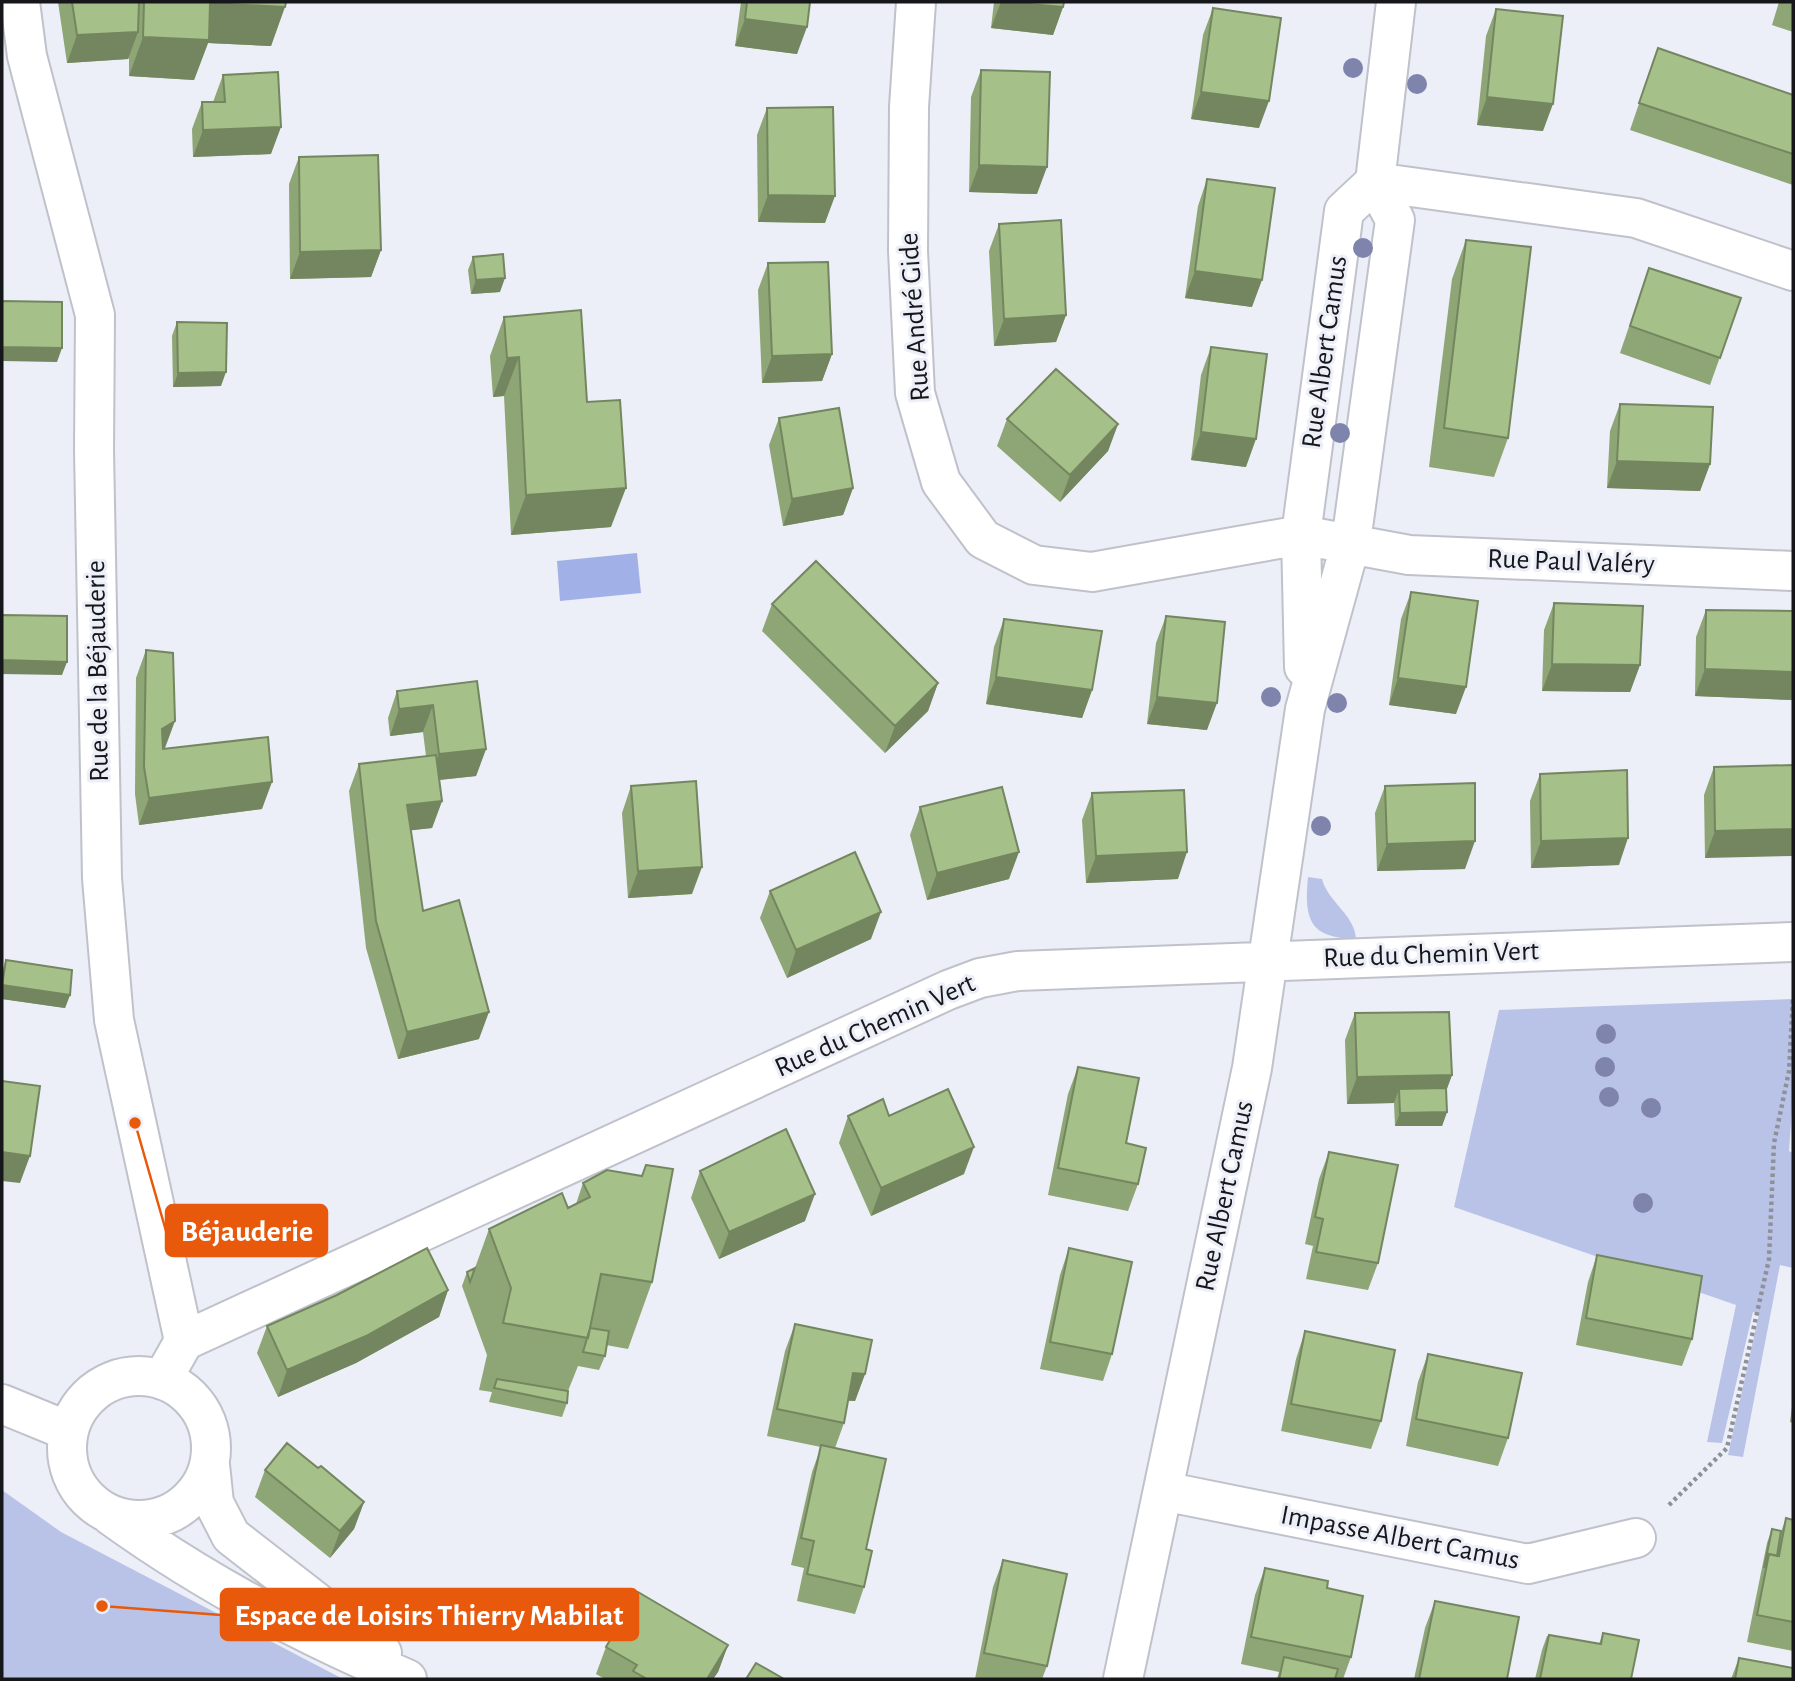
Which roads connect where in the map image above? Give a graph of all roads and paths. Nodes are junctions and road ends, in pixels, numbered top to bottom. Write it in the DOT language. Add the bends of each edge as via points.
graph roads {
  1 [pos="20,2"];
  2 [pos="916,2"];
  3 [pos="1396,2"];
  4 [pos="1375,182"];
  5 [pos="1793,271"];
  6 [pos="1301,535"];
  7 [pos="1351,542"];
  8 [pos="1793,571"];
  9 [pos="1305,709"];
  10 [pos="1793,942"];
  11 [pos="1269,962"];
  12 [pos="1793,998"];
  13 [pos="184,1341"];
  14 [pos="162,1380"];
  15 [pos="2,1404"];
  16 [pos="68,1431"];
  17 [pos="210,1465"];
  18 [pos="1163,1491"];
  19 [pos="108,1513"];
  20 [pos="1636,1538"];
  21 [pos="407,1679"];
  22 [pos="413,1679"];
  23 [pos="1123,1679"];
  1 -- 13 [label="street, Rue de la Béjauderie" via="27,56 95,315 101,851 113,1007"];
  2 -- 6 [label="street, Rue André Gide" via="909,107 908,251 915,393 948,492 983,539 1034,565 1092,572"];
  3 -- 4 [label="street"];
  4 -- 5 [label="street" via="1636,218"];
  4 -- 6 [label="street, Rue Albert Camus" via="1344,211"];
  4 -- 7 [label="street, Rue Albert Camus" via="1395,220"];
  6 -- 7 [label="street"];
  6 -- 9 [label="street, Rue Albert Camus"];
  7 -- 8 [label="street, Rue Paul Valéry" via="1409,555"];
  7 -- 9 [label="street, Rue Albert Camus"];
  9 -- 11 [label="street, Rue Albert Camus"];
  10 -- 11 [label="street, Rue du Chemin Vert"];
  11 -- 13 [label="street, Rue du Chemin Vert" via="1018,971 969,982"];
  11 -- 18 [label="street, Rue Albert Camus" via="1252,1068"];
  12 -- 20 [label="path" via="1789,1071 1774,1143 1769,1259 1727,1448"];
  13 -- 14 [label="street"];
  14 -- 16 [label="street" via="139,1376 115,1380 94,1392 78,1409"];
  14 -- 17 [label="street" via="186,1392 202,1413 211,1438"];
  15 -- 16 [label="street"];
  16 -- 19 [label="street" via="67,1455 74,1479 87,1499"];
  17 -- 19 [label="street" via="199,1489 180,1508 156,1519 131,1520"];
  17 -- 22 [label="street" via="214,1503 232,1536"];
  18 -- 20 [label="street, Impasse Albert Camus" via="1528,1564"];
  18 -- 23 [label="street, Rue Albert Camus"];
  19 -- 21 [label="street" via="156,1548 234,1593 339,1651"];
}
